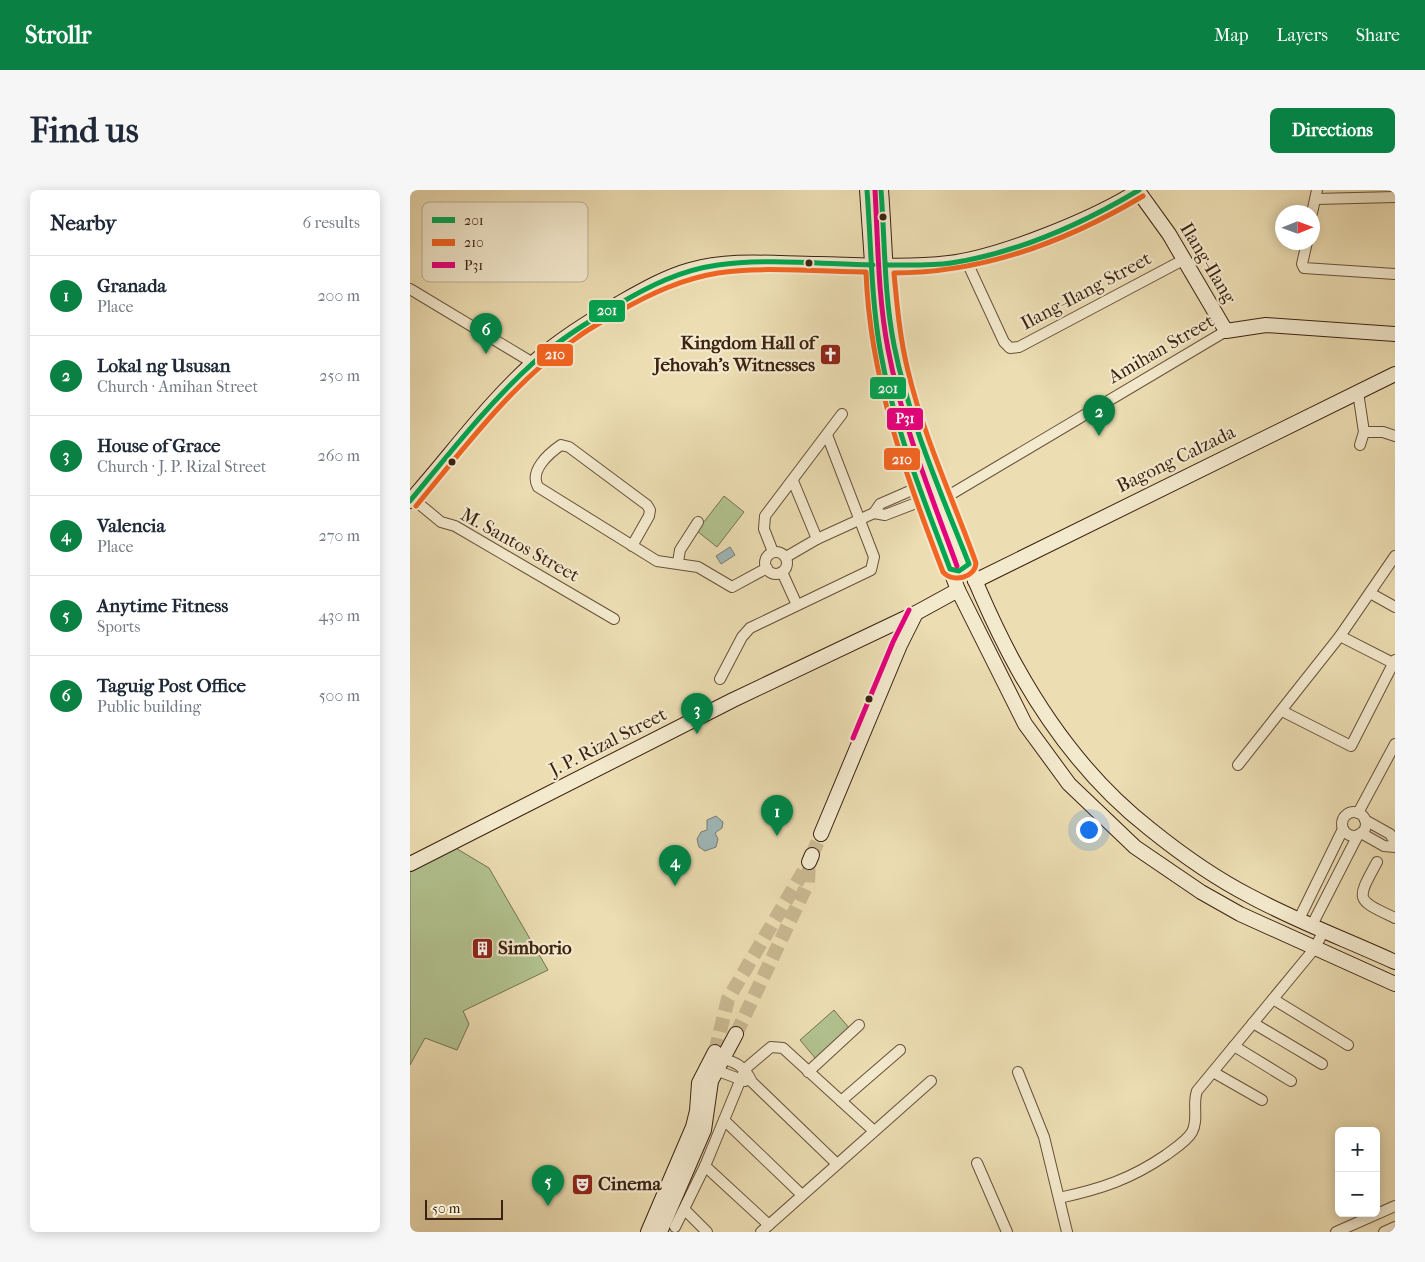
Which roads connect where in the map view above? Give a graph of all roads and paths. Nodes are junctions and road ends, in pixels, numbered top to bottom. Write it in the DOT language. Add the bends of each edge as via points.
graph roads {
  1 [pos="867,190"];
  2 [pos="881,190"];
  3 [pos="1139,190"];
  4 [pos="1316,194"];
  5 [pos="1395,197"];
  6 [pos="1305,250"];
  7 [pos="1184,258"];
  8 [pos="966,260"];
  9 [pos="880,265"];
  10 [pos="1395,274"];
  11 [pos="410,289"];
  12 [pos="1226,331"];
  13 [pos="1395,334"];
  14 [pos="533,363"];
  15 [pos="1395,374"];
  16 [pos="1358,392"];
  17 [pos="842,414"];
  18 [pos="1364,432"];
  19 [pos="827,436"];
  20 [pos="1395,436"];
  21 [pos="1360,444"];
  22 [pos="793,481"];
  23 [pos="922,493"];
  24 [pos="943,498"];
  25 [pos="411,499"];
  26 [pos="860,519"];
  27 [pos="698,522"];
  28 [pos="817,539"];
  29 [pos="632,546"];
  30 [pos="773,552"];
  31 [pos="786,557"];
  32 [pos="678,562"];
  33 [pos="1393,563"];
  34 [pos="969,564"];
  35 [pos="767,568"];
  36 [pos="950,569"];
  37 [pos="782,572"];
  38 [pos="975,581"];
  39 [pos="958,590"];
  40 [pos="1370,593"];
  41 [pos="797,605"];
  42 [pos="1395,607"];
  43 [pos="916,613"];
  44 [pos="614,619"];
  45 [pos="1340,636"];
  46 [pos="1394,661"];
  47 [pos="720,679"];
  48 [pos="1282,711"];
  49 [pos="1395,744"];
  50 [pos="1238,765"];
  51 [pos="1361,816"];
  52 [pos="1343,829"];
  53 [pos="821,834"];
  54 [pos="1359,834"];
  55 [pos="1395,842"];
  56 [pos="1395,847"];
  57 [pos="1377,862"];
  58 [pos="410,864"];
  59 [pos="1395,918"];
  60 [pos="1311,925"];
  61 [pos="1315,948"];
  62 [pos="1395,962"];
  63 [pos="1395,984"];
  64 [pos="1273,999"];
  65 [pos="1253,1023"];
  66 [pos="859,1025"];
  67 [pos="736,1034"];
  68 [pos="1348,1045"];
  69 [pos="1234,1046"];
  70 [pos="900,1050"];
  71 [pos="714,1060"];
  72 [pos="1322,1064"];
  73 [pos="745,1069"];
  74 [pos="808,1072"];
  75 [pos="1018,1072"];
  76 [pos="1213,1072"];
  77 [pos="931,1080"];
  78 [pos="740,1081"];
  79 [pos="1291,1081"];
  80 [pos="752,1082"];
  81 [pos="1262,1100"];
  82 [pos="841,1101"];
  83 [pos="724,1120"];
  84 [pos="874,1131"];
  85 [pos="977,1163"];
  86 [pos="837,1164"];
  87 [pos="705,1166"];
  88 [pos="802,1195"];
  89 [pos="1059,1198"];
  90 [pos="1395,1206"];
  91 [pos="684,1210"];
  92 [pos="675,1227"];
  93 [pos="1395,1227"];
  94 [pos="765,1229"];
  95 [pos="648,1232"];
  96 [pos="660,1232"];
  97 [pos="708,1232"];
  98 [pos="1007,1232"];
  99 [pos="1067,1232"];
  100 [pos="1336,1232"];
  101 [pos="1384,1232"];
  1 -- 9 [label="main road"];
  2 -- 9 [label="main road"];
  3 -- 7 [label="main road, Ilang-Ilang"];
  3 -- 8 [label="main road" via="1076,222"];
  4 -- 5 [label="street"];
  6 -- 10 [label="street" via="1302,264 1310,270"];
  7 -- 8 [label="street, Ilang-Ilang Street" via="1018,347 1010,348 1004,342"];
  7 -- 12 [label="main road, Ilang-Ilang"];
  8 -- 9 [label="main road"];
  9 -- 14 [label="main road" via="745,263 676,274 574,330"];
  9 -- 23 [label="main road" via="880,349 893,406"];
  9 -- 24 [label="main road" via="908,399"];
  11 -- 14 [label="street"];
  12 -- 13 [label="main road, Amihan Street" via="1266,325"];
  12 -- 24 [label="street, Amihan Street"];
  14 -- 25 [label="main road"];
  15 -- 16 [label="main road, Bagong Calzada"];
  16 -- 18 [label="street"];
  16 -- 38 [label="main road, Bagong Calzada"];
  17 -- 19 [label="street"];
  18 -- 20 [label="street" via="1384,432"];
  18 -- 21 [label="street"];
  19 -- 22 [label="street"];
  19 -- 26 [label="street"];
  22 -- 28 [label="street"];
  22 -- 30 [label="street" via="763,521"];
  23 -- 26 [label="street" via="880,504 874,513"];
  23 -- 36 [label="main road"];
  24 -- 34 [label="main road"];
  25 -- 44 [label="street, M. Santos Street" via="441,522 455,526"];
  26 -- 28 [label="street"];
  26 -- 41 [label="street" via="874,557 871,570"];
  27 -- 32 [label="street" via="680,550"];
  28 -- 31 [label="street"];
  29 -- 29 [label="street" via="650,516 647,505 569,447 561,445 554,450 535,472 534,480 538,487"];
  29 -- 32 [label="street" via="658,561"];
  30 -- 31 [label="street" via="781,552"];
  30 -- 35 [label="street" via="766,558"];
  31 -- 37 [label="street" via="788,564"];
  32 -- 35 [label="street" via="698,567 732,587"];
  33 -- 40 [label="street"];
  34 -- 36 [label="main road" via="959,571"];
  34 -- 38 [label="main road"];
  35 -- 37 [label="street" via="772,573"];
  36 -- 39 [label="main road"];
  37 -- 41 [label="street"];
  38 -- 60 [label="main road" via="1017,670 1040,709 1087,770 1149,828 1204,868 1250,896"];
  39 -- 43 [label="main road, J. P. Rizal Street"];
  39 -- 61 [label="main road" via="1018,713 1069,784 1135,847 1200,892"];
  40 -- 42 [label="street"];
  40 -- 45 [label="street"];
  41 -- 47 [label="street" via="750,628"];
  43 -- 53 [label="main road"];
  43 -- 58 [label="main road, J. P. Rizal Street" via="733,700"];
  45 -- 46 [label="street"];
  45 -- 48 [label="street"];
  46 -- 48 [label="street" via="1351,746"];
  48 -- 50 [label="street"];
  49 -- 51 [label="street"];
  51 -- 52 [label="street" via="1347,814 1342,821"];
  51 -- 54 [label="street" via="1365,827"];
  51 -- 55 [label="street" via="1390,834"];
  52 -- 54 [label="street" via="1351,836"];
  52 -- 60 [label="street"];
  54 -- 56 [label="street" via="1384,846"];
  54 -- 60 [label="street"];
  57 -- 59 [label="street" via="1361,892 1362,899"];
  60 -- 61 [label="street"];
  60 -- 62 [label="main road"];
  61 -- 63 [label="main road"];
  61 -- 64 [label="street"];
  64 -- 65 [label="street"];
  64 -- 68 [label="street"];
  65 -- 69 [label="street"];
  65 -- 72 [label="street"];
  66 -- 74 [label="street"];
  67 -- 71 [label="main road"];
  69 -- 76 [label="street"];
  69 -- 79 [label="street"];
  70 -- 82 [label="street"];
  71 -- 73 [label="street" via="736,1062"];
  71 -- 78 [label="street"];
  71 -- 95 [label="main road" via="699,1083 693,1127"];
  71 -- 96 [label="main road" via="704,1130"];
  73 -- 74 [label="street" via="771,1047 777,1046"];
  73 -- 78 [label="street"];
  73 -- 80 [label="street"];
  74 -- 82 [label="street"];
  75 -- 89 [label="street" via="1044,1137"];
  76 -- 81 [label="street"];
  76 -- 89 [label="street" via="1194,1100 1195,1124 1191,1133 1173,1150 1125,1179 1092,1192"];
  77 -- 84 [label="street"];
  78 -- 80 [label="street"];
  78 -- 83 [label="street"];
  80 -- 86 [label="street"];
  82 -- 84 [label="street"];
  83 -- 87 [label="street"];
  83 -- 88 [label="street"];
  84 -- 86 [label="street"];
  85 -- 98 [label="street"];
  86 -- 88 [label="street"];
  87 -- 91 [label="street"];
  87 -- 94 [label="street"];
  88 -- 94 [label="street"];
  89 -- 99 [label="street"];
  90 -- 100 [label="street"];
  91 -- 92 [label="street"];
  91 -- 97 [label="street"];
  93 -- 101 [label="street"];
}
